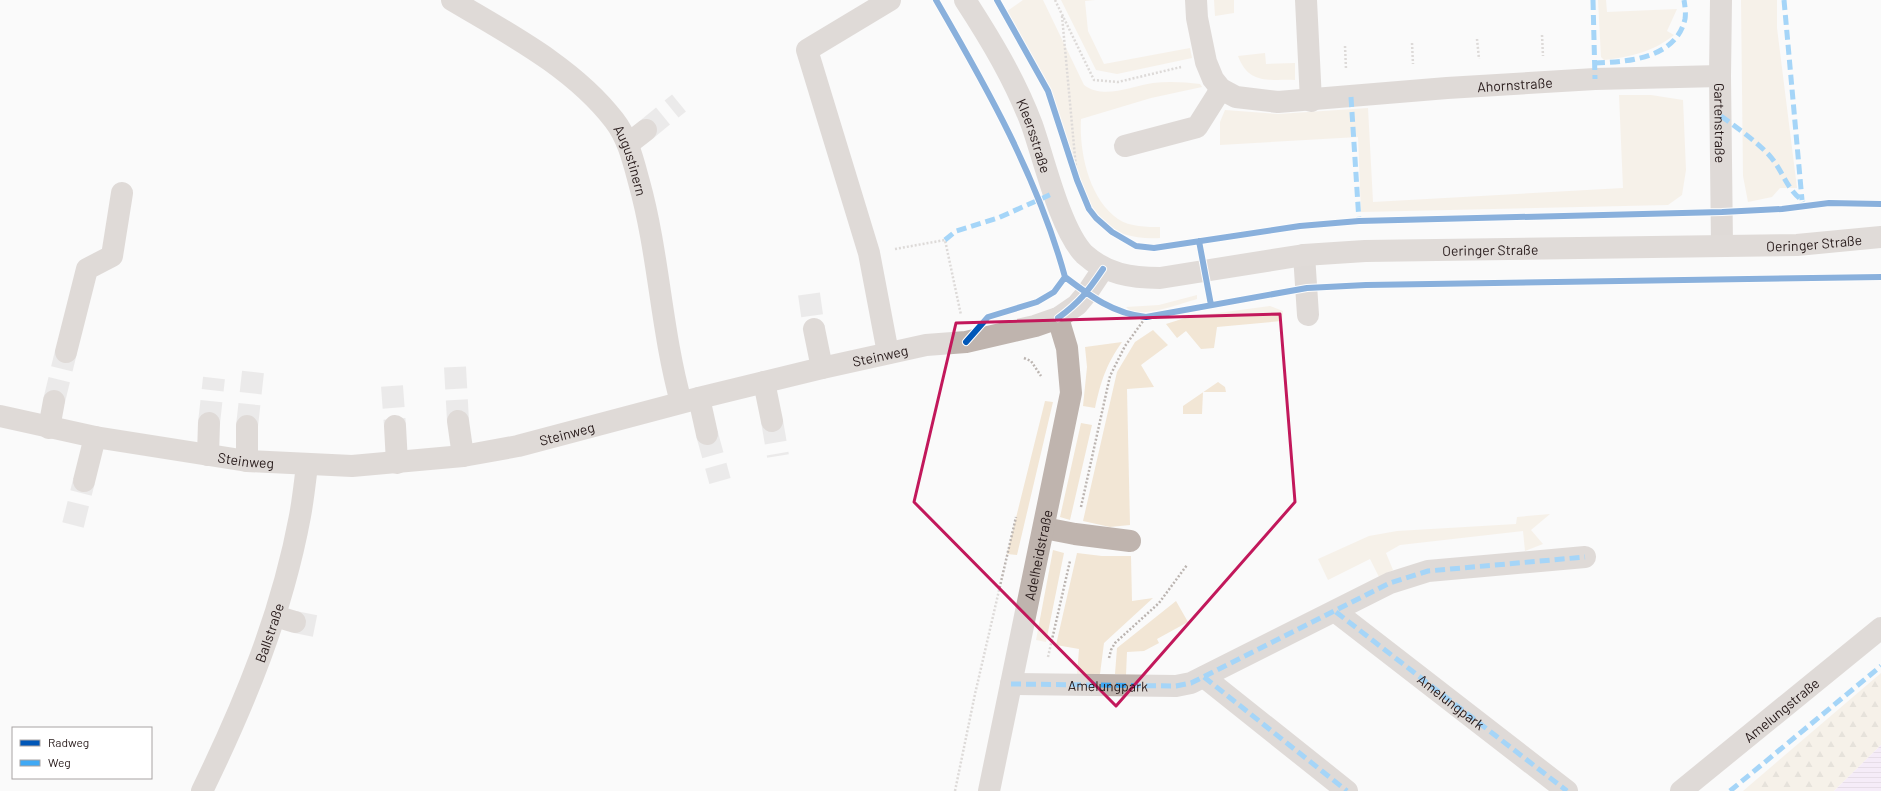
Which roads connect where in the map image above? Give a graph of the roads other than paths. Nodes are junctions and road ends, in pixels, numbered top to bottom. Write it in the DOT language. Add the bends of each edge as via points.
graph roads {
  1 [pos="452,0"];
  2 [pos="890,0"];
  3 [pos="965,0"];
  4 [pos="1196,0"];
  5 [pos="1306,0"];
  6 [pos="1721,0"];
  7 [pos="1720,76"];
  8 [pos="1221,89"];
  9 [pos="1311,101"];
  10 [pos="646,130"];
  11 [pos="628,144"];
  12 [pos="1125,146"];
  13 [pos="122,193"];
  14 [pos="1881,237"];
  15 [pos="1722,245"];
  16 [pos="1304,254"];
  17 [pos="1103,269"];
  18 [pos="1308,315"];
  19 [pos="1058,318"];
  20 [pos="814,328"];
  21 [pos="66,352"];
  22 [pos="888,353"];
  23 [pos="822,368"];
  24 [pos="764,382"];
  25 [pos="690,400"];
  26 [pos="54,401"];
  27 [pos="0,416"];
  28 [pos="458,421"];
  29 [pos="772,421"];
  30 [pos="209,423"];
  31 [pos="247,426"];
  32 [pos="395,426"];
  33 [pos="49,428"];
  34 [pos="707,434"];
  35 [pos="95,437"];
  36 [pos="208,455"];
  37 [pos="463,456"];
  38 [pos="247,461"];
  39 [pos="397,463"];
  40 [pos="307,465"];
  41 [pos="84,481"];
  42 [pos="1044,528"];
  43 [pos="1130,540"];
  44 [pos="1585,557"];
  45 [pos="1336,612"];
  46 [pos="1881,628"];
  47 [pos="1204,678"];
  48 [pos="1011,684"];
  49 [pos="202,791"];
  50 [pos="989,791"];
  51 [pos="1347,791"];
  52 [pos="1567,791"];
  53 [pos="1681,791"];
  1 -- 11 [label="street, Augustinern" via="537,51 590,92 615,121"];
  2 -- 22 [label="street" via="807,50 869,253"];
  3 -- 17 [label="main road, Kleersstraße" via="1012,78 1067,227 1083,252"];
  4 -- 8 [label="street" via="1204,53 1213,79"];
  5 -- 9 [label="street"];
  6 -- 7 [label="street, Gartenstraße"];
  7 -- 9 [label="street, Ahornstraße" via="1595,78"];
  7 -- 15 [label="street, Gartenstraße"];
  8 -- 9 [label="street, Ahornstraße" via="1236,97 1278,102"];
  8 -- 12 [label="street" via="1197,127"];
  10 -- 11 [label="street"];
  11 -- 25 [label="street, Augustinern" via="646,207 671,366"];
  13 -- 21 [label="street" via="112,256 87,269"];
  14 -- 15 [label="main road, Oeringer Straße" via="1797,245"];
  15 -- 16 [label="main road, Oeringer Straße"];
  16 -- 17 [label="main road, Oeringer Straße" via="1160,278 1131,276"];
  16 -- 18 [label="street"];
  17 -- 19 [label="street, Steinweg" via="1077,305"];
  19 -- 22 [label="street, Steinweg" via="966,342 926,345"];
  19 -- 42 [label="street, Adelheidstraße" via="1067,348 1071,394"];
  20 -- 23 [label="street"];
  22 -- 23 [label="street, Steinweg"];
  23 -- 24 [label="street, Steinweg"];
  24 -- 25 [label="street, Steinweg"];
  24 -- 29 [label="street"];
  25 -- 34 [label="street, Augustinern"];
  25 -- 37 [label="street, Steinweg" via="518,446"];
  26 -- 33 [label="street"];
  27 -- 33 [label="street, Steinweg"];
  28 -- 37 [label="street"];
  30 -- 36 [label="street"];
  31 -- 38 [label="street"];
  32 -- 39 [label="street"];
  33 -- 35 [label="street, Steinweg"];
  35 -- 36 [label="street, Steinweg"];
  35 -- 41 [label="street"];
  36 -- 38 [label="street, Steinweg"];
  37 -- 39 [label="street, Steinweg"];
  38 -- 40 [label="street, Steinweg"];
  39 -- 40 [label="street, Steinweg"];
  40 -- 49 [label="street, Ballstraße" via="290,565 285,619"];
  42 -- 43 [label="street"];
  42 -- 48 [label="street, Adelheidstraße"];
  44 -- 45 [label="street, Amelungpark" via="1418,573 1390,583"];
  45 -- 47 [label="street, Amelungpark"];
  45 -- 52 [label="street, Amelungpark"];
  46 -- 53 [label="street, Amelungstraße"];
  47 -- 48 [label="street, Amelungpark" via="1176,686"];
  47 -- 51 [label="street"];
  48 -- 50 [label="street, Adelheidstraße"];
}
